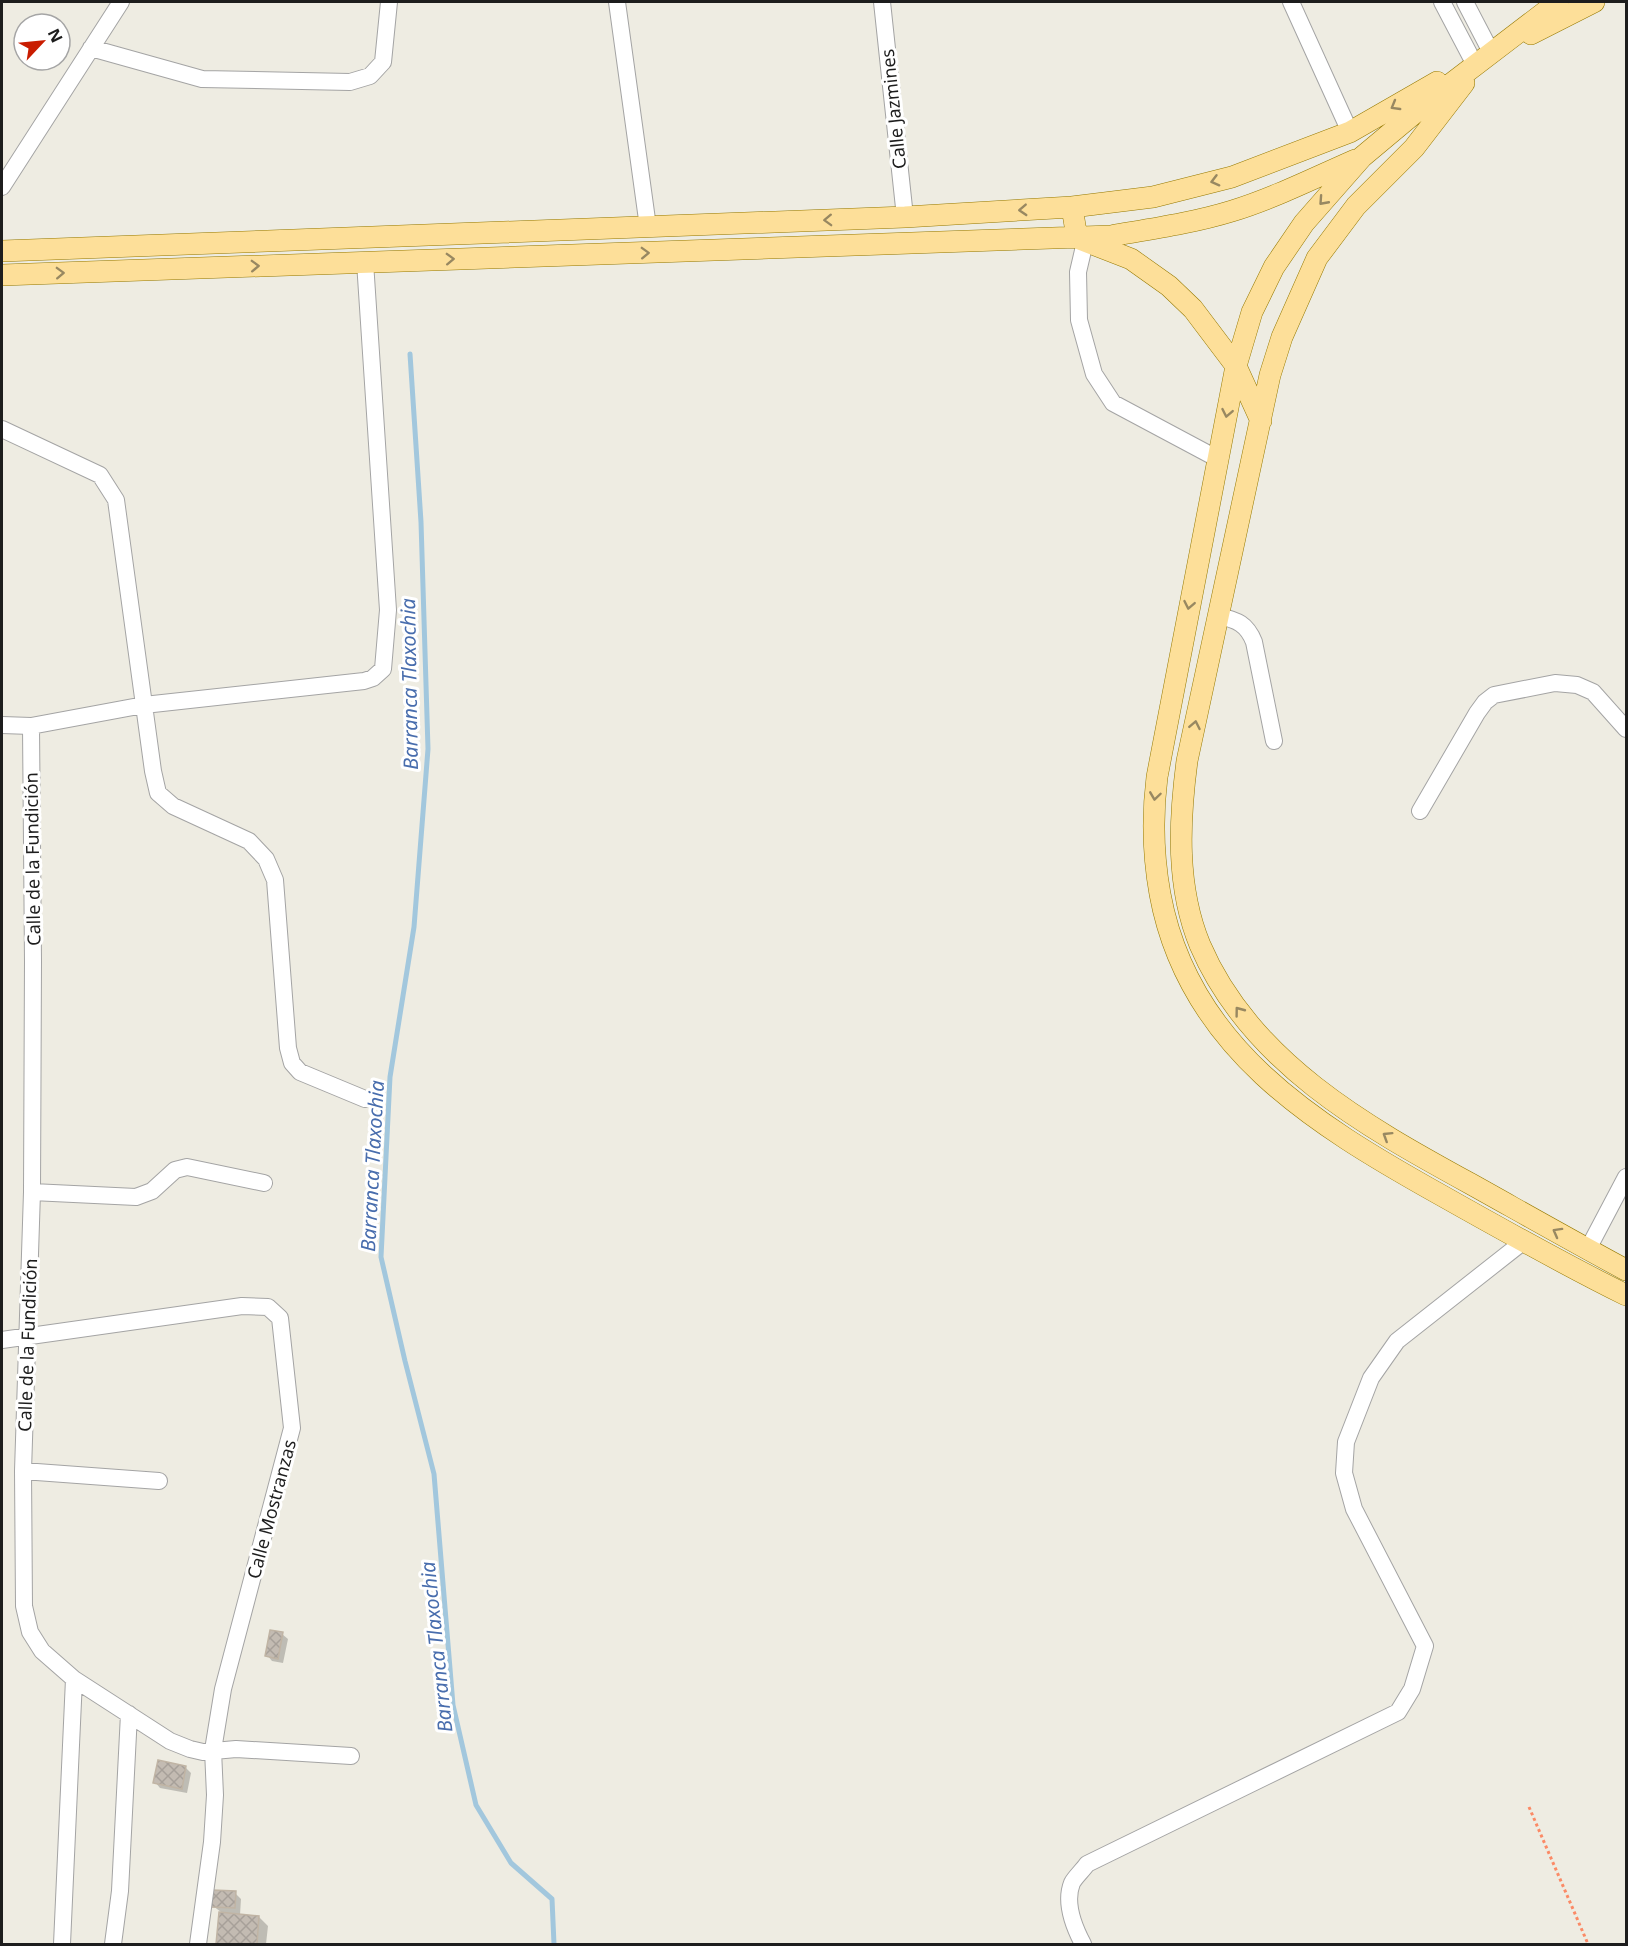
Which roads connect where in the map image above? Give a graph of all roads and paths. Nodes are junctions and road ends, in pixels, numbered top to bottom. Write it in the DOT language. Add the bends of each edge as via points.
graph roads {
  1 [pos="121,2"];
  2 [pos="389,2"];
  3 [pos="617,2"];
  4 [pos="882,2"];
  5 [pos="1291,2"];
  6 [pos="1442,2"];
  7 [pos="1465,2"];
  8 [pos="1558,2"];
  9 [pos="1594,2"];
  10 [pos="91,48"];
  11 [pos="1482,57"];
  12 [pos="1350,132"];
  13 [pos="1414,148"];
  14 [pos="1362,157"];
  15 [pos="2,187"];
  16 [pos="1072,207"];
  17 [pos="905,217"];
  18 [pos="648,227"];
  19 [pos="409,236"];
  20 [pos="1081,240"];
  21 [pos="2,251"];
  22 [pos="409,261"];
  23 [pos="365,262"];
  24 [pos="2,275"];
  25 [pos="1236,366"];
  26 [pos="1261,421"];
  27 [pos="2,429"];
  28 [pos="1218,459"];
  29 [pos="1219,616"];
  30 [pos="144,705"];
  31 [pos="2,725"];
  32 [pos="31,726"];
  33 [pos="1626,729"];
  34 [pos="1274,741"];
  35 [pos="1420,811"];
  36 [pos="365,1099"];
  37 [pos="1626,1177"];
  38 [pos="264,1183"];
  39 [pos="32,1192"];
  40 [pos="1524,1241"];
  41 [pos="1588,1249"];
  42 [pos="1626,1269"];
  43 [pos="1626,1295"];
  44 [pos="26,1335"];
  45 [pos="2,1340"];
  46 [pos="23,1471"];
  47 [pos="159,1481"];
  48 [pos="74,1679"];
  49 [pos="129,1714"];
  50 [pos="213,1750"];
  51 [pos="351,1756"];
  52 [pos="1529,1807"];
  53 [pos="62,1944"];
  54 [pos="113,1944"];
  55 [pos="198,1944"];
  56 [pos="1083,1944"];
  57 [pos="1588,1944"];
  1 -- 10 [label="street"];
  2 -- 10 [label="street" via="383,62 370,76 350,82 202,79"];
  3 -- 18 [label="street"];
  4 -- 17 [label="street, Calle Jazmines"];
  5 -- 12 [label="street"];
  6 -- 11 [label="street"];
  7 -- 11 [label="street"];
  8 -- 11 [label="main road"];
  9 -- 11 [label="main road"];
  10 -- 15 [label="street"];
  11 -- 12 [label="main road, one-way"];
  11 -- 13 [label="main road"];
  11 -- 14 [label="main road"];
  12 -- 16 [label="main road, one-way" via="1232,177 1153,197"];
  13 -- 14 [label="main road"];
  13 -- 26 [label="main road" via="1356,206 1317,258 1282,338"];
  14 -- 20 [label="main road" via="1232,211"];
  14 -- 25 [label="main road, one-way" via="1304,223 1274,267 1252,312"];
  16 -- 17 [label="main road, one-way"];
  16 -- 20 [label="main road"];
  17 -- 18 [label="main road, one-way"];
  18 -- 19 [label="main road"];
  19 -- 21 [label="main road"];
  19 -- 22 [label="main road"];
  22 -- 20 [label="main road, one-way"];
  20 -- 25 [label="main road" via="1131,259 1169,286 1193,309"];
  20 -- 28 [label="street" via="1079,320 1094,374 1113,403"];
  22 -- 23 [label="main road"];
  24 -- 23 [label="main road, one-way"];
  23 -- 30 [label="street" via="388,610 383,669 364,681"];
  25 -- 26 [label="main road"];
  25 -- 28 [label="main road, one-way"];
  26 -- 29 [label="main road"];
  27 -- 30 [label="street" via="100,475 116,500"];
  28 -- 40 [label="main road, one-way" via="1153,808 1156,872 1177,958 1231,1043 1298,1106 1386,1164"];
  29 -- 34 [label="street" via="1237,620 1249,630"];
  41 -- 29 [label="main road, one-way" via="1401,1145 1323,1094 1259,1035 1214,974 1190,911 1180,835 1187,761"];
  30 -- 32 [label="street"];
  30 -- 36 [label="street" via="158,793 173,806 249,841 266,860 274,880 292,1063 300,1072"];
  31 -- 32 [label="street"];
  32 -- 39 [label="street, Calle de la Fundición"];
  33 -- 35 [label="street" via="1593,692 1577,685 1555,683 1494,695 1477,713"];
  37 -- 41 [label="street"];
  38 -- 39 [label="street" via="187,1167 175,1170 152,1191 136,1197"];
  39 -- 44 [label="street, Calle de la Fundición"];
  40 -- 43 [label="main road"];
  40 -- 56 [label="street" via="1397,1341 1371,1378 1346,1443 1344,1473 1354,1509 1425,1646 1412,1689 1398,1712 1087,1864 1072,1882 1069,1904"];
  41 -- 42 [label="main road"];
  44 -- 45 [label="street, Calle Mostranzas"];
  44 -- 46 [label="street, Calle de la Fundición"];
  44 -- 50 [label="street, Calle Mostranzas" via="249,1306 268,1307 280,1318 292,1428 223,1689"];
  46 -- 47 [label="street"];
  46 -- 48 [label="street, Calle de la Fundición" via="24,1606 30,1632 42,1651"];
  48 -- 49 [label="street, Calle de la Fundición"];
  48 -- 53 [label="street"];
  49 -- 50 [label="street, Calle de la Fundición" via="170,1741 196,1750"];
  49 -- 54 [label="street" via="120,1891"];
  50 -- 51 [label="street, Calle de la Fundición"];
  50 -- 55 [label="street, Calle Mostranzas" via="212,1842"];
  52 -- 57 [label="path"];
}
